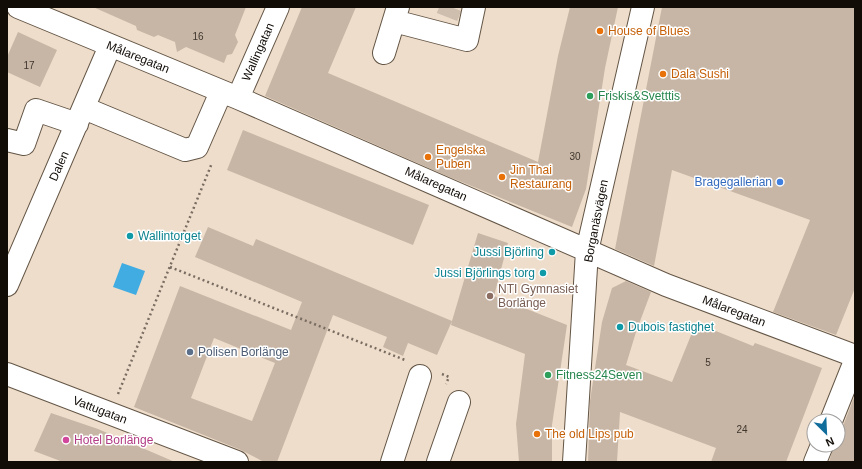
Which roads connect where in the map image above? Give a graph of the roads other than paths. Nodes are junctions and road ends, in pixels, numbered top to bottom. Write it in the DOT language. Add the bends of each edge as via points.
graph roads {
  1 [pos="18,7"];
  2 [pos="278,7"];
  3 [pos="474,7"];
  4 [pos="643,7"];
  5 [pos="396,14"];
  6 [pos="110,46"];
  7 [pos="384,53"];
  8 [pos="230,95"];
  9 [pos="81,116"];
  10 [pos="7,140"];
  11 [pos="587,251"];
  12 [pos="7,285"];
  13 [pos="855,356"];
  14 [pos="855,361"];
  15 [pos="424,371"];
  16 [pos="7,374"];
  17 [pos="451,396"];
  18 [pos="834,413"];
  19 [pos="238,462"];
  20 [pos="392,462"];
  21 [pos="438,462"];
  22 [pos="574,462"];
  1 -- 6 [label="street, Målaregatan"];
  2 -- 8 [label="street, Wallingatan"];
  3 -- 5 [label="street" via="467,40"];
  4 -- 11 [label="street, Borganäsvägen"];
  5 -- 7 [label="street"];
  6 -- 8 [label="street, Målaregatan"];
  6 -- 9 [label="street, Dalen"];
  8 -- 9 [label="street, Wallingatan" via="197,148 185,150"];
  8 -- 11 [label="street, Målaregatan"];
  9 -- 10 [label="street" via="36,110 24,144"];
  9 -- 12 [label="street, Dalen"];
  11 -- 13 [label="street, Målaregatan" via="670,287"];
  11 -- 22 [label="street, Borganäsvägen"];
  14 -- 18 [label="street"];
  15 -- 20 [label="street"];
  16 -- 19 [label="street, Vattugatan"];
  17 -- 21 [label="street"];
}
